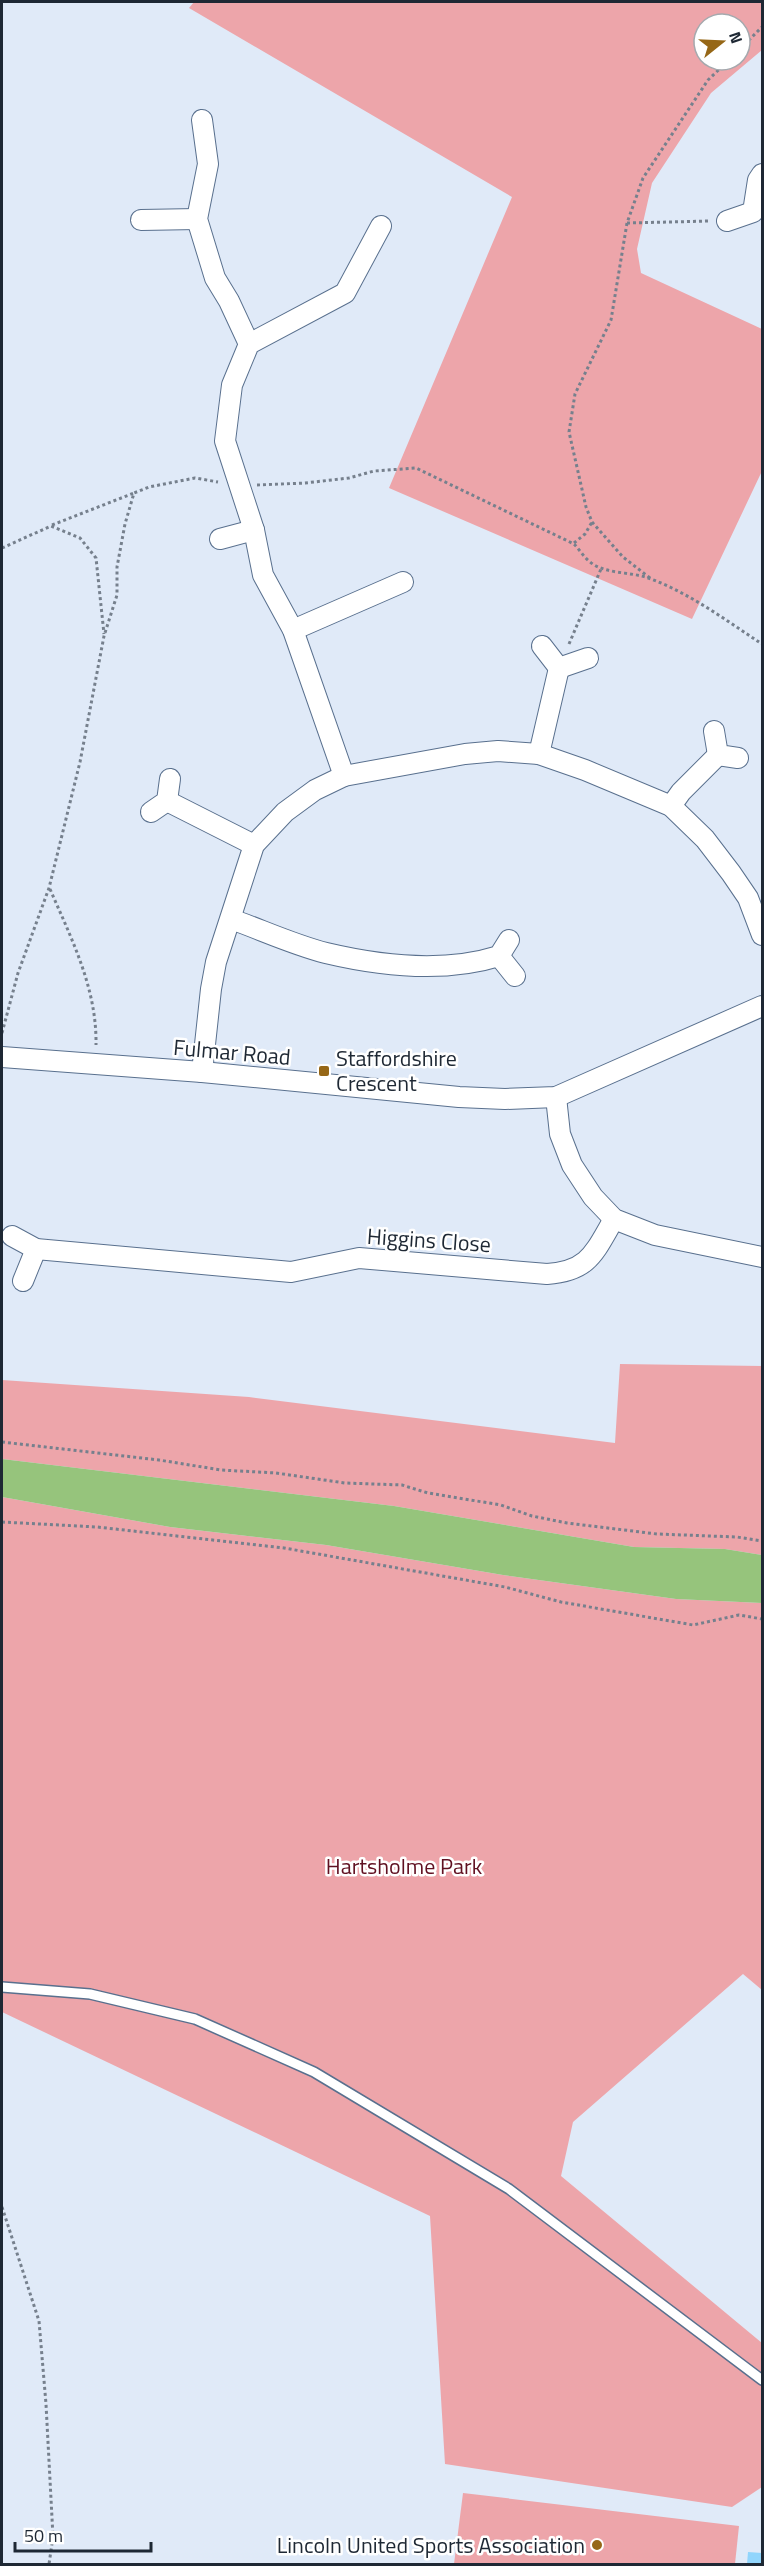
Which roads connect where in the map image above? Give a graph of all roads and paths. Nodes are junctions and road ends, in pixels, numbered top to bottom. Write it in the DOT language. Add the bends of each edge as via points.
graph roads {
  1 [pos="716,72"];
  2 [pos="202,120"];
  3 [pos="762,174"];
  4 [pos="758,216"];
  5 [pos="196,219"];
  6 [pos="141,220"];
  7 [pos="727,221"];
  8 [pos="627,223"];
  9 [pos="381,226"];
  10 [pos="249,344"];
  11 [pos="239,486"];
  12 [pos="134,493"];
  13 [pos="592,522"];
  14 [pos="51,526"];
  15 [pos="254,530"];
  16 [pos="220,539"];
  17 [pos="574,544"];
  18 [pos="2,548"];
  19 [pos="602,569"];
  20 [pos="651,579"];
  21 [pos="403,582"];
  22 [pos="294,630"];
  23 [pos="104,636"];
  24 [pos="762,644"];
  25 [pos="542,646"];
  26 [pos="588,658"];
  27 [pos="559,668"];
  28 [pos="714,731"];
  29 [pos="538,754"];
  30 [pos="344,776"];
  31 [pos="170,779"];
  32 [pos="167,801"];
  33 [pos="671,806"];
  34 [pos="151,812"];
  35 [pos="254,845"];
  36 [pos="49,888"];
  37 [pos="755,895"];
  38 [pos="231,919"];
  39 [pos="762,935"];
  40 [pos="515,976"];
  41 [pos="762,1006"];
  42 [pos="2,1033"];
  43 [pos="2,1057"];
  44 [pos="96,1065"];
  45 [pos="202,1072"];
  46 [pos="556,1097"];
  47 [pos="614,1219"];
  48 [pos="12,1236"];
  49 [pos="36,1249"];
  50 [pos="762,1257"];
  51 [pos="23,1281"];
  52 [pos="2,1442"];
  53 [pos="2,1522"];
  54 [pos="762,1541"];
  55 [pos="762,1619"];
  56 [pos="2,1987"];
  57 [pos="2,2207"];
  58 [pos="762,2380"];
  59 [pos="49,2565"];
  1 -- 8 [label="path" via="643,178"];
  2 -- 5 [label="street" via="208,164"];
  3 -- 4 [label="street" via="758,180"];
  4 -- 7 [label="street"];
  5 -- 6 [label="street"];
  5 -- 10 [label="street" via="214,278 230,301"];
  7 -- 8 [label="path"];
  8 -- 13 [label="path" via="611,320 575,394 569,432"];
  9 -- 10 [label="street" via="345,293"];
  10 -- 11 [label="street" via="232,385 225,441"];
  11 -- 12 [label="path" via="195,478"];
  11 -- 15 [label="street"];
  11 -- 17 [label="path" via="305,483 416,468"];
  12 -- 14 [label="path"];
  12 -- 23 [label="path" via="119,556 117,595"];
  13 -- 17 [label="path"];
  13 -- 20 [label="path" via="623,557"];
  14 -- 18 [label="path"];
  14 -- 23 [label="path" via="80,538 96,558"];
  15 -- 16 [label="street"];
  15 -- 22 [label="street" via="263,575"];
  17 -- 19 [label="path"];
  19 -- 20 [label="path"];
  19 -- 27 [label="path"];
  20 -- 24 [label="path" via="697,602"];
  21 -- 22 [label="street"];
  22 -- 30 [label="street"];
  23 -- 36 [label="path" via="80,762"];
  25 -- 27 [label="street"];
  26 -- 27 [label="street"];
  27 -- 29 [label="street"];
  28 -- 33 [label="street" via="728,757 681,792"];
  29 -- 30 [label="street" via="476,753"];
  29 -- 33 [label="street"];
  30 -- 35 [label="street" via="315,790 285,812"];
  31 -- 32 [label="street"];
  32 -- 34 [label="street"];
  32 -- 35 [label="street"];
  33 -- 37 [label="street"];
  35 -- 38 [label="street"];
  36 -- 42 [label="path" via="18,973"];
  36 -- 44 [label="path" via="89,986 96,1021"];
  37 -- 39 [label="street"];
  38 -- 40 [label="street" via="325,952 369,960 452,966 476,963 504,948"];
  38 -- 45 [label="street" via="216,962"];
  41 -- 46 [label="street, Fulmar Road"];
  43 -- 44 [label="street, Fulmar Road"];
  44 -- 45 [label="street, Fulmar Road"];
  45 -- 46 [label="street, Fulmar Road" via="459,1097"];
  46 -- 47 [label="street" via="560,1134 572,1166"];
  47 -- 49 [label="street, Higgins Close" via="582,1265 567,1273 359,1258 291,1272"];
  47 -- 50 [label="street" via="655,1235"];
  48 -- 49 [label="street, Higgins Close"];
  49 -- 51 [label="street"];
  52 -- 54 [label="path" via="221,1470 402,1485 567,1523"];
  53 -- 55 [label="path" via="97,1527 284,1548 693,1625 739,1615"];
  56 -- 58 [label="lane" via="90,1994 195,2019 314,2072 509,2189"];
  57 -- 59 [label="path" via="39,2321 53,2537"];
}
